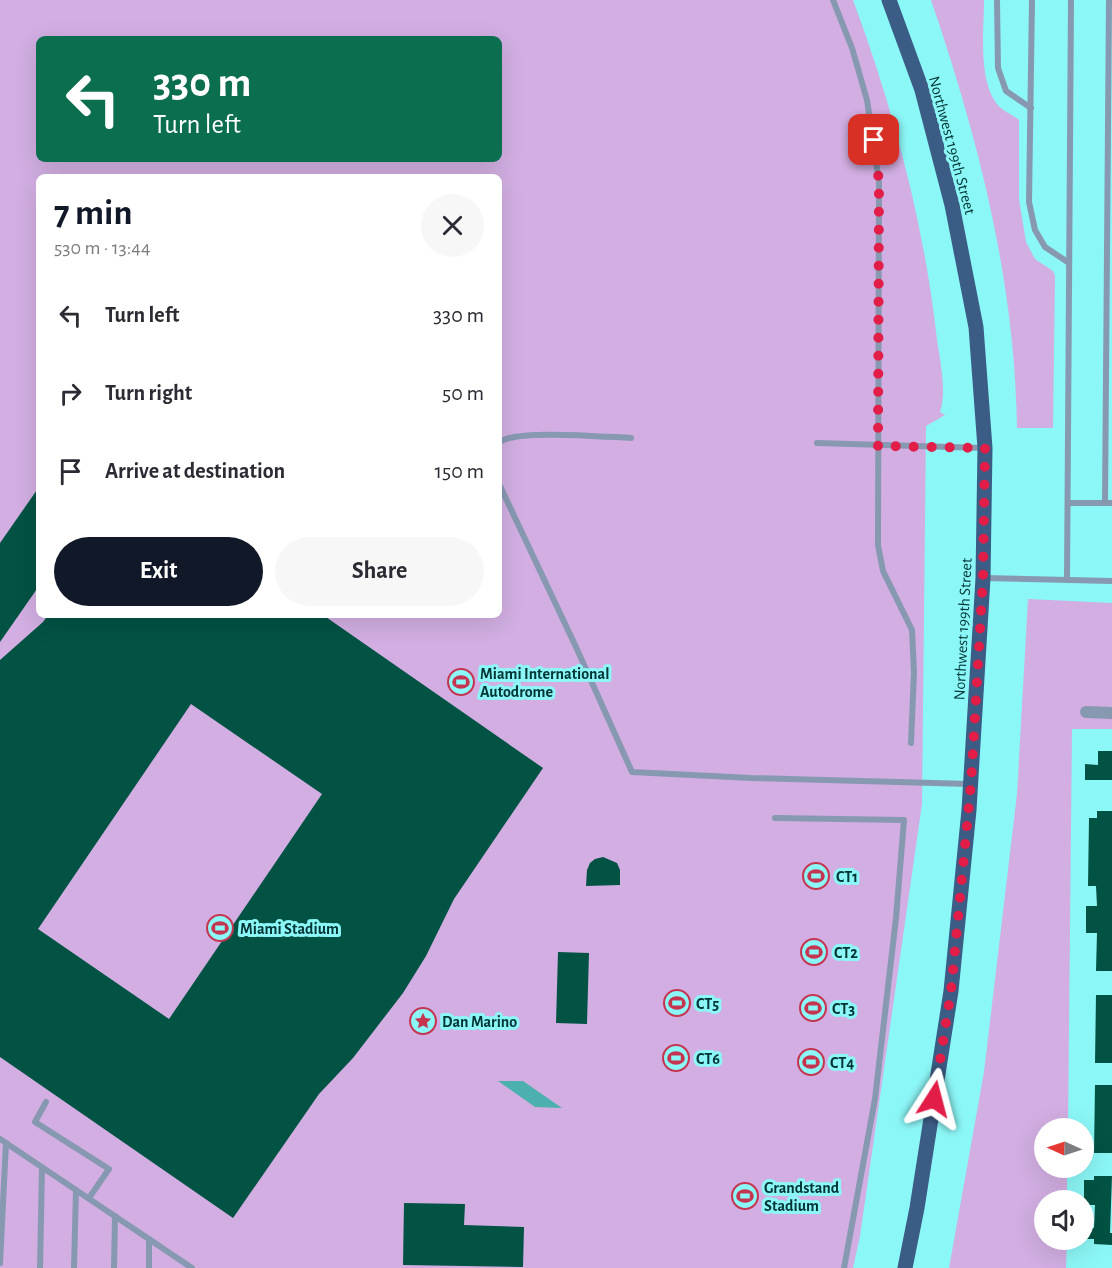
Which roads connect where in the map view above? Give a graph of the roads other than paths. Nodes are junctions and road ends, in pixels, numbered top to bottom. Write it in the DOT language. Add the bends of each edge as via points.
graph roads {
  1 [pos="833,0"];
  2 [pos="889,0"];
  3 [pos="997,0"];
  4 [pos="1032,0"];
  5 [pos="1071,0"];
  6 [pos="1109,0"];
  7 [pos="1030,108"];
  8 [pos="1070,263"];
  9 [pos="631,438"];
  10 [pos="502,440"];
  11 [pos="817,443"];
  12 [pos="878,446"];
  13 [pos="985,448"];
  14 [pos="502,490"];
  15 [pos="1068,503"];
  16 [pos="1109,503"];
  17 [pos="983,578"];
  18 [pos="1067,580"];
  19 [pos="1112,581"];
  20 [pos="1086,712"];
  21 [pos="1112,713"];
  22 [pos="911,743"];
  23 [pos="971,784"];
  24 [pos="775,818"];
  25 [pos="46,1102"];
  26 [pos="3,1141"];
  27 [pos="42,1167"];
  28 [pos="76,1190"];
  29 [pos="89,1198"];
  30 [pos="115,1216"];
  31 [pos="149,1239"];
  32 [pos="0,1263"];
  33 [pos="185,1266"];
  34 [pos="0,1268"];
  35 [pos="40,1268"];
  36 [pos="74,1268"];
  37 [pos="114,1268"];
  38 [pos="149,1268"];
  39 [pos="192,1268"];
  40 [pos="844,1268"];
  41 [pos="905,1268"];
  1 -- 12 [label="lane" via="867,100 879,182"];
  2 -- 13 [label="main road, Northwest 199th Street" via="922,90 952,206 976,327"];
  3 -- 7 [label="lane" via="998,68 1006,91"];
  4 -- 7 [label="lane"];
  5 -- 8 [label="lane"];
  6 -- 16 [label="lane"];
  7 -- 8 [label="lane" via="1029,202 1035,230 1045,247"];
  8 -- 15 [label="lane"];
  9 -- 10 [label="lane" via="521,435"];
  11 -- 12 [label="lane"];
  12 -- 13 [label="lane"];
  12 -- 22 [label="lane" via="879,558 911,625 914,650"];
  13 -- 17 [label="main road, Northwest 199th Street"];
  14 -- 23 [label="lane" via="632,772"];
  15 -- 16 [label="lane"];
  15 -- 18 [label="lane"];
  17 -- 18 [label="lane"];
  17 -- 23 [label="main road, Northwest 199th Street"];
  18 -- 19 [label="lane"];
  20 -- 21 [label="street"];
  23 -- 41 [label="main road, Northwest 199th Street" via="951,991"];
  24 -- 40 [label="lane" via="904,820 875,1100"];
  25 -- 29 [label="lane" via="35,1122 109,1169"];
  26 -- 27 [label="lane"];
  26 -- 32 [label="lane"];
  27 -- 28 [label="lane"];
  27 -- 35 [label="lane"];
  28 -- 29 [label="lane"];
  28 -- 36 [label="lane"];
  29 -- 30 [label="lane"];
  30 -- 31 [label="lane"];
  30 -- 37 [label="lane"];
  31 -- 33 [label="lane"];
  31 -- 38 [label="lane"];
  32 -- 34 [label="lane"];
  33 -- 39 [label="lane"];
}
